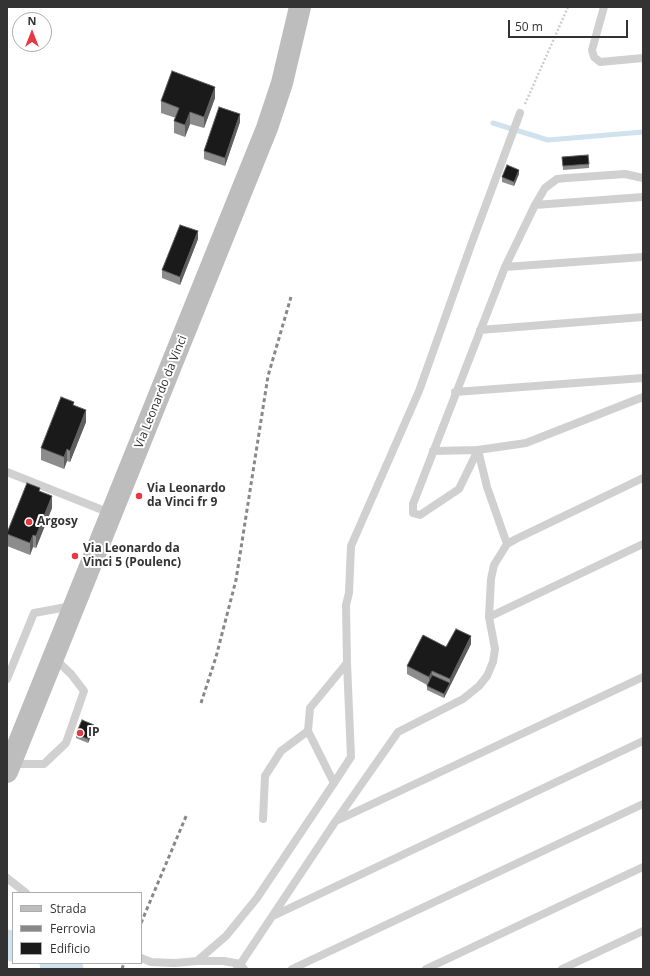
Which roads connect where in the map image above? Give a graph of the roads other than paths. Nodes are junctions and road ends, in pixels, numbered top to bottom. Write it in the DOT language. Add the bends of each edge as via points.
graph roads {
  1 [pos="300,7"];
  2 [pos="604,7"];
  3 [pos="643,58"];
  4 [pos="520,114"];
  5 [pos="643,178"];
  6 [pos="643,197"];
  7 [pos="535,205"];
  8 [pos="643,257"];
  9 [pos="505,267"];
  10 [pos="643,318"];
  11 [pos="480,330"];
  12 [pos="643,378"];
  13 [pos="455,392"];
  14 [pos="643,397"];
  15 [pos="478,450"];
  16 [pos="433,451"];
  17 [pos="7,472"];
  18 [pos="643,478"];
  19 [pos="111,514"];
  20 [pos="507,544"];
  21 [pos="643,544"];
  22 [pos="74,605"];
  23 [pos="489,617"];
  24 [pos="53,657"];
  25 [pos="347,663"];
  26 [pos="643,677"];
  27 [pos="7,679"];
  28 [pos="308,731"];
  29 [pos="643,741"];
  30 [pos="8,768"];
  31 [pos="334,783"];
  32 [pos="643,804"];
  33 [pos="263,819"];
  34 [pos="336,822"];
  35 [pos="643,867"];
  36 [pos="7,878"];
  37 [pos="25,892"];
  38 [pos="272,916"];
  39 [pos="643,931"];
  40 [pos="142,958"];
  41 [pos="197,961"];
  42 [pos="240,967"];
  43 [pos="292,969"];
  44 [pos="426,969"];
  45 [pos="562,969"];
  1 -- 19 [label="main road, Via Leonardo da Vinci" via="282,83 267,128"];
  2 -- 3 [label="lane" via="592,50 594,57 600,62"];
  4 -- 25 [label="lane" via="419,391 351,546 346,605"];
  5 -- 7 [label="lane" via="625,174 557,179 545,188"];
  6 -- 7 [label="lane"];
  7 -- 9 [label="lane"];
  8 -- 9 [label="lane"];
  9 -- 11 [label="lane"];
  10 -- 11 [label="lane"];
  11 -- 13 [label="lane"];
  12 -- 13 [label="lane"];
  13 -- 16 [label="lane"];
  14 -- 15 [label="lane" via="526,443"];
  15 -- 16 [label="lane"];
  15 -- 16 [label="lane" via="459,489 420,515 413,513 413,504"];
  15 -- 20 [label="lane" via="487,487"];
  17 -- 19 [label="lane"];
  18 -- 20 [label="lane"];
  19 -- 22 [label="main road, Via Leonardo da Vinci"];
  20 -- 23 [label="lane" via="492,572"];
  21 -- 23 [label="lane"];
  22 -- 24 [label="main road, Via Leonardo da Vinci"];
  22 -- 27 [label="lane" via="34,613"];
  23 -- 34 [label="lane" via="495,649 487,676 463,700 398,732"];
  24 -- 30 [label="main road, Via Leonardo da Vinci"];
  24 -- 30 [label="lane" via="71,674 84,692 66,743 44,764"];
  25 -- 28 [label="lane" via="310,708"];
  25 -- 31 [label="lane" via="351,757"];
  26 -- 34 [label="lane"];
  28 -- 31 [label="lane"];
  28 -- 33 [label="lane" via="281,751 265,776"];
  29 -- 38 [label="lane"];
  31 -- 41 [label="lane" via="257,898 226,936"];
  32 -- 43 [label="lane"];
  34 -- 38 [label="lane"];
  35 -- 44 [label="lane"];
  36 -- 37 [label="lane"];
  38 -- 42 [label="lane"];
  39 -- 45 [label="lane"];
  40 -- 41 [label="lane" via="151,962 169,963"];
  41 -- 42 [label="lane" via="210,960"];
}
